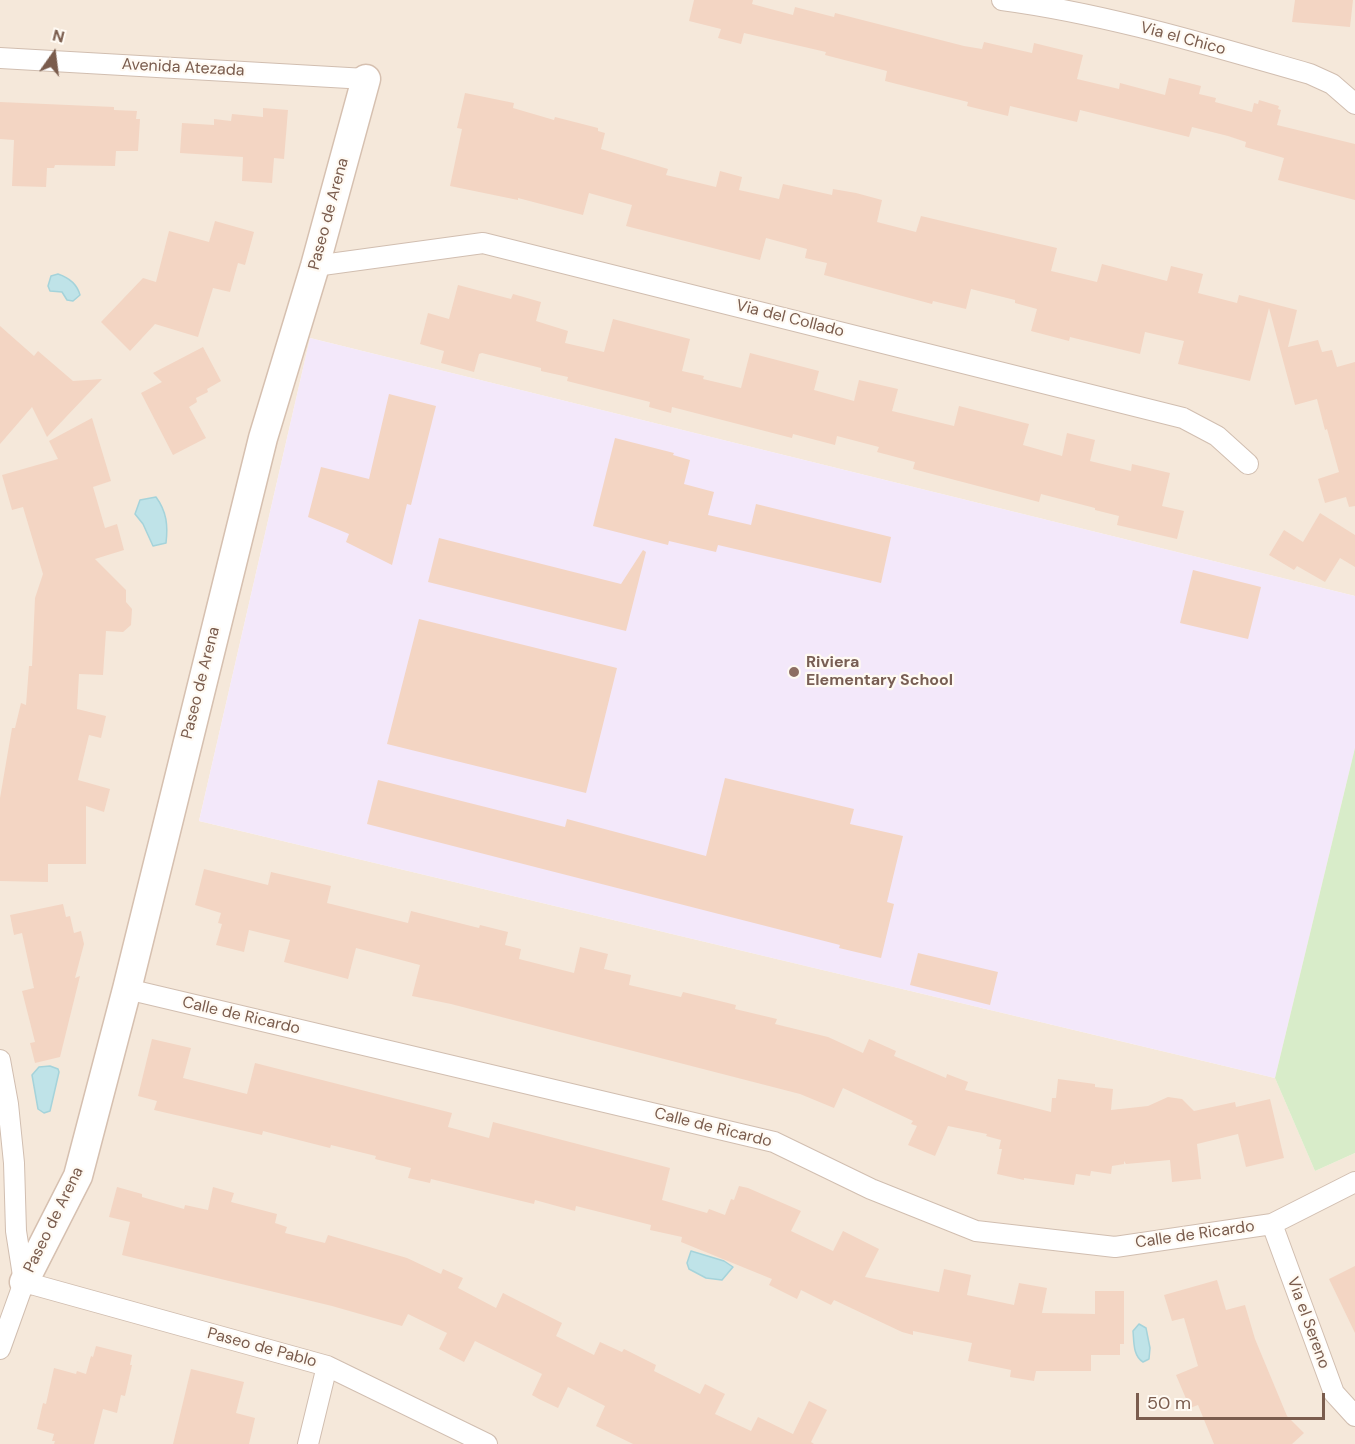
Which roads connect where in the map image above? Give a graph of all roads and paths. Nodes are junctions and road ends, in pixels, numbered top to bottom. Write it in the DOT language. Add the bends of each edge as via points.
graph roads {
  1 [pos="1002,0"];
  2 [pos="0,58"];
  3 [pos="366,79"];
  4 [pos="1355,104"];
  5 [pos="315,266"];
  6 [pos="1248,464"];
  7 [pos="127,989"];
  8 [pos="0,1060"];
  9 [pos="1355,1182"];
  10 [pos="1272,1224"];
  11 [pos="24,1282"];
  12 [pos="0,1349"];
  13 [pos="327,1366"];
  14 [pos="1355,1416"];
  15 [pos="308,1444"];
  16 [pos="488,1444"];
  1 -- 4 [label="street, Via el Chico" via="1169,33 1310,74 1332,84"];
  2 -- 3 [label="street, Avenida Atezada"];
  3 -- 5 [label="street, Paseo de Arena"];
  5 -- 6 [label="street, Via del Collado" via="483,243 1184,418 1217,436"];
  5 -- 7 [label="street, Paseo de Arena" via="263,438"];
  7 -- 10 [label="street, Calle de Ricardo" via="774,1142 871,1189 976,1231 1115,1247"];
  7 -- 11 [label="street, Paseo de Arena" via="78,1176"];
  8 -- 11 [label="street" via="9,1104 16,1231"];
  9 -- 10 [label="street, Calle de Ricardo"];
  10 -- 14 [label="street, Via el Sereno" via="1334,1393"];
  11 -- 12 [label="street"];
  11 -- 13 [label="street, Paseo de Pablo"];
  13 -- 15 [label="street"];
  13 -- 16 [label="street, Paseo de Pablo"];
}
